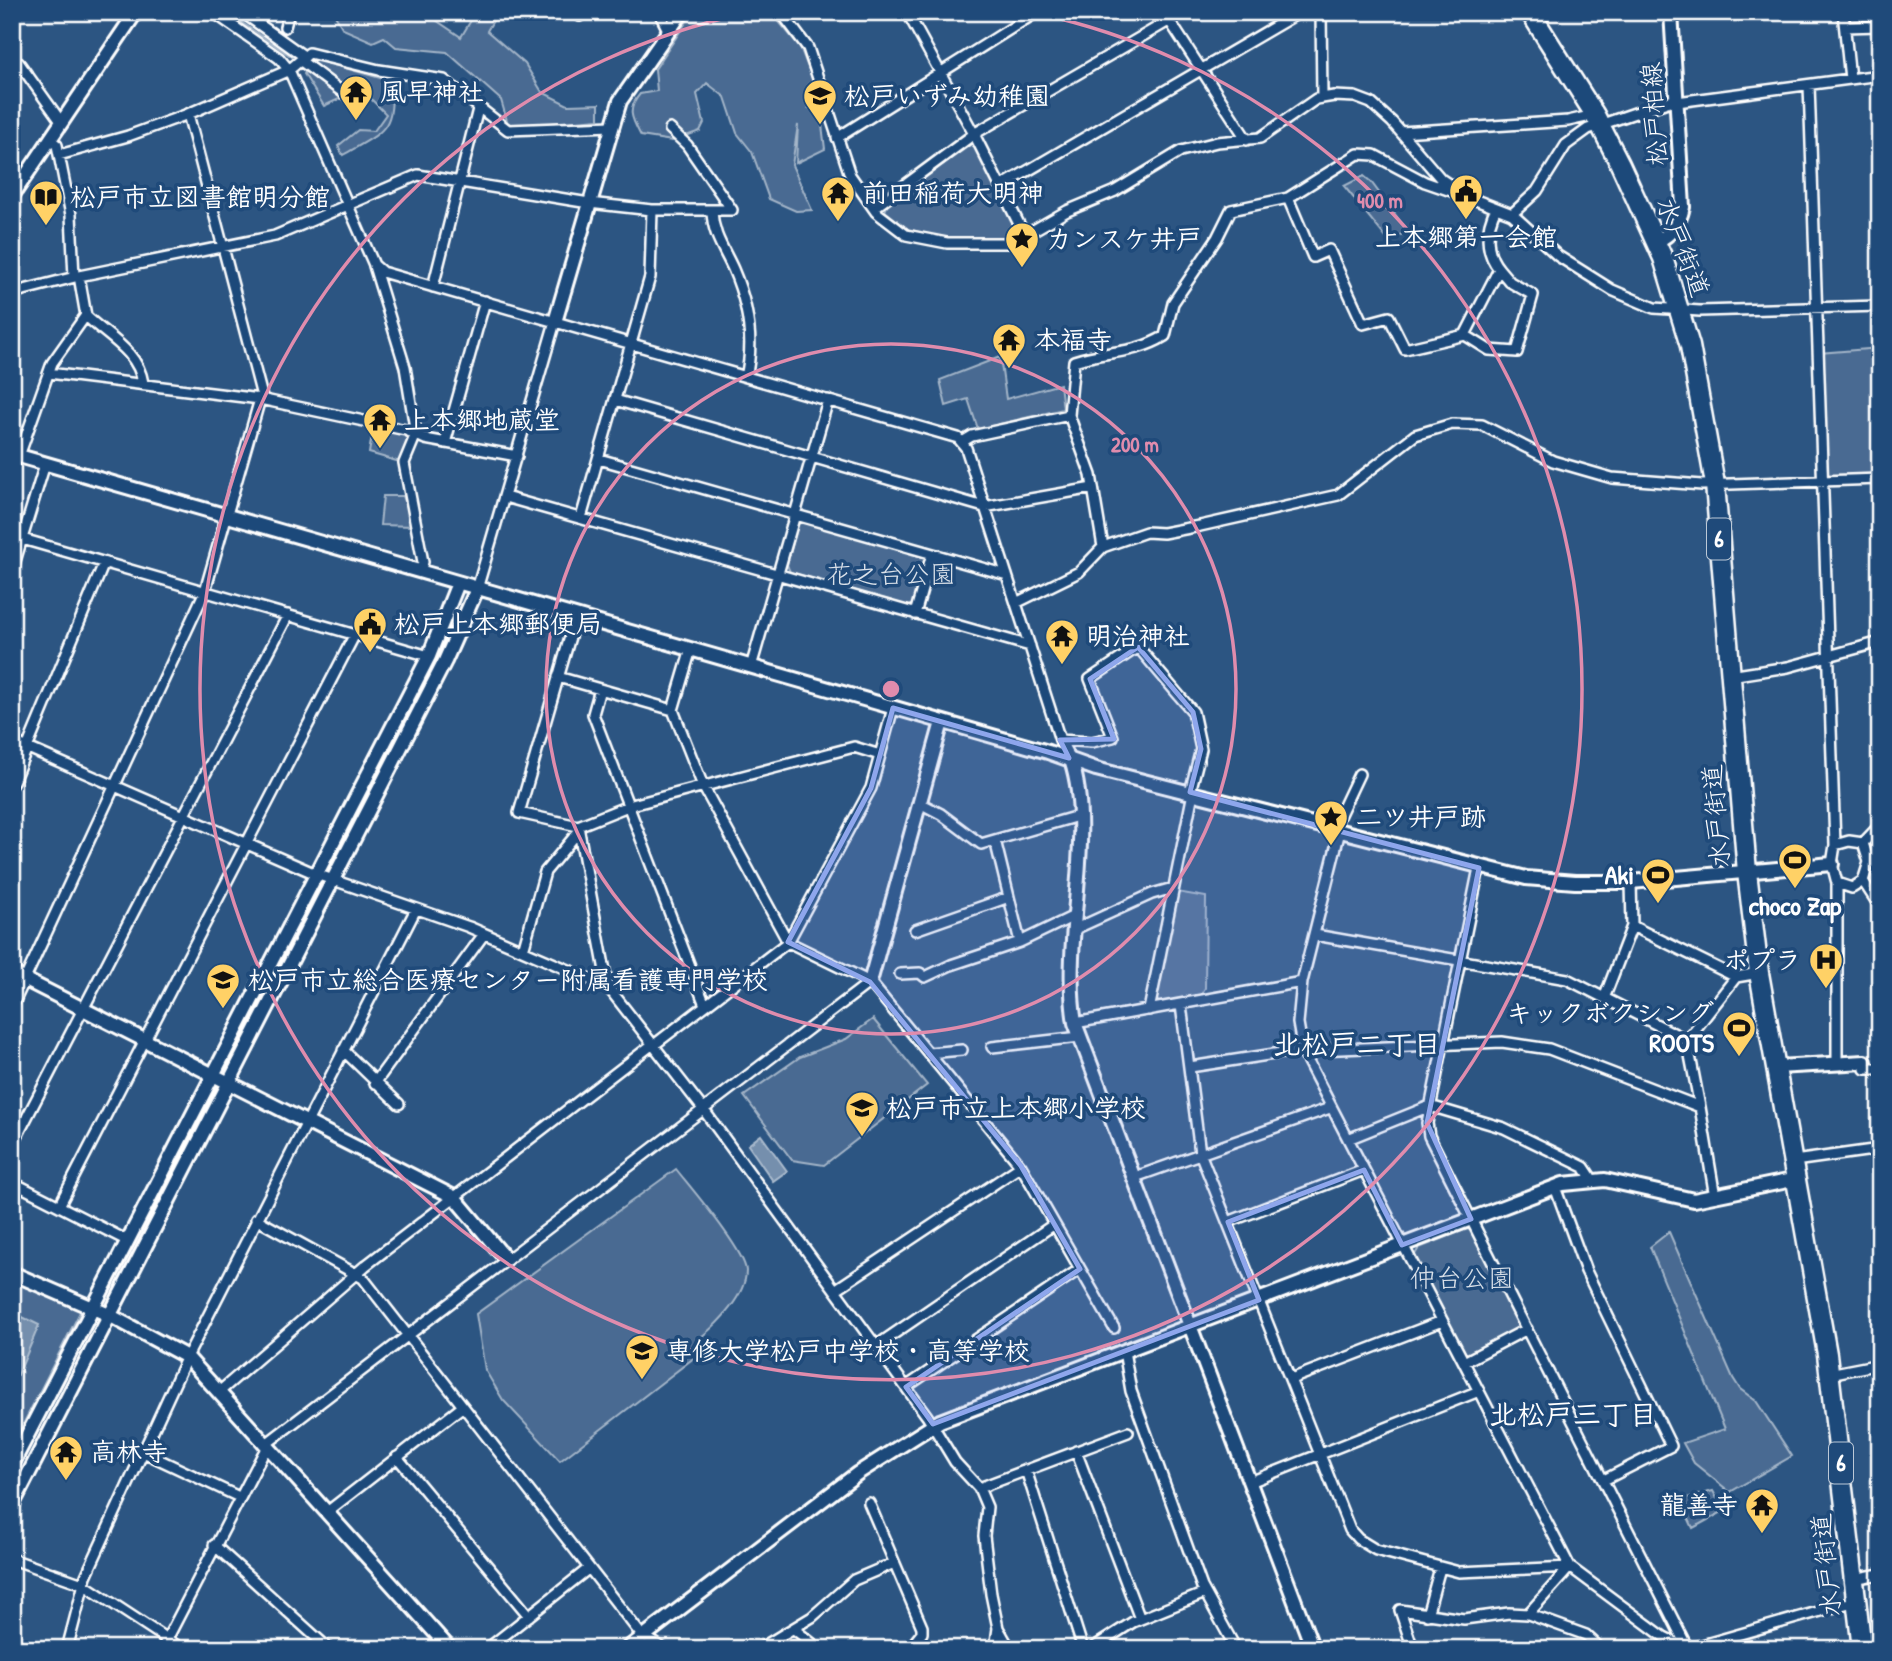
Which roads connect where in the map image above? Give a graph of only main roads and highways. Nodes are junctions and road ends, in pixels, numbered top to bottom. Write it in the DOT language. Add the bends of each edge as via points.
graph roads {
  1 [pos="1530,12"];
  2 [pos="1862,1649"];
  1 -- 2 [label="highway, 水戸街道 / 6" via="1597,120 1656,242 1680,309 1700,395 1714,484 1759,973 1829,1374"];
}
